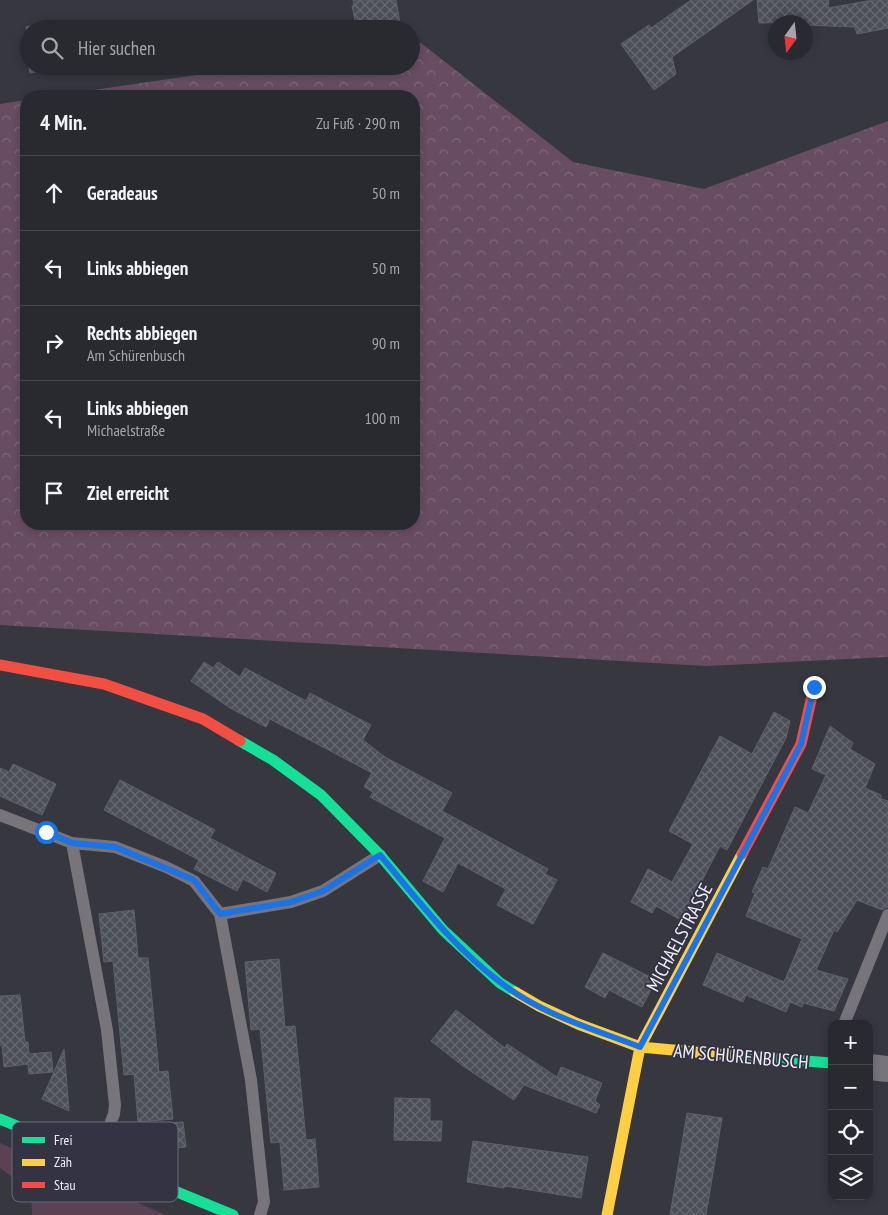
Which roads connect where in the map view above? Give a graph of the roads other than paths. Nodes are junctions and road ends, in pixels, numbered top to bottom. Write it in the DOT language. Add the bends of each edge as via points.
graph roads {
  1 [pos="0,665"];
  2 [pos="814,687"];
  3 [pos="0,815"];
  4 [pos="72,843"];
  5 [pos="380,855"];
  6 [pos="220,914"];
  7 [pos="888,915"];
  8 [pos="846,1020"];
  9 [pos="640,1047"];
  10 [pos="828,1059"];
  11 [pos="873,1067"];
  12 [pos="888,1068"];
  13 [pos="0,1119"];
  14 [pos="111,1122"];
  15 [pos="12,1124"];
  16 [pos="178,1193"];
  17 [pos="233,1215"];
  18 [pos="260,1215"];
  19 [pos="607,1215"];
  1 -- 5 [label="street, AM SCHÜRENBUSCH" via="104,684 203,720 273,760 321,795"];
  2 -- 9 [label="street, MICHAELSTRASSE" via="801,744"];
  3 -- 4 [label="lane"];
  4 -- 6 [label="lane" via="115,847 194,880"];
  4 -- 14 [label="lane" via="107,1030 115,1105"];
  5 -- 6 [label="lane" via="323,891 291,902"];
  5 -- 9 [label="street, AM SCHÜRENBUSCH" via="443,930 500,983 538,1006"];
  6 -- 18 [label="lane" via="251,1080 264,1202"];
  7 -- 8 [label="lane"];
  9 -- 10 [label="street, AM SCHÜRENBUSCH" via="709,1054"];
  9 -- 19 [label="street, MICHAELSTRASSE"];
  11 -- 12 [label="street"];
  13 -- 15 [label="street"];
  16 -- 17 [label="street"];
}
